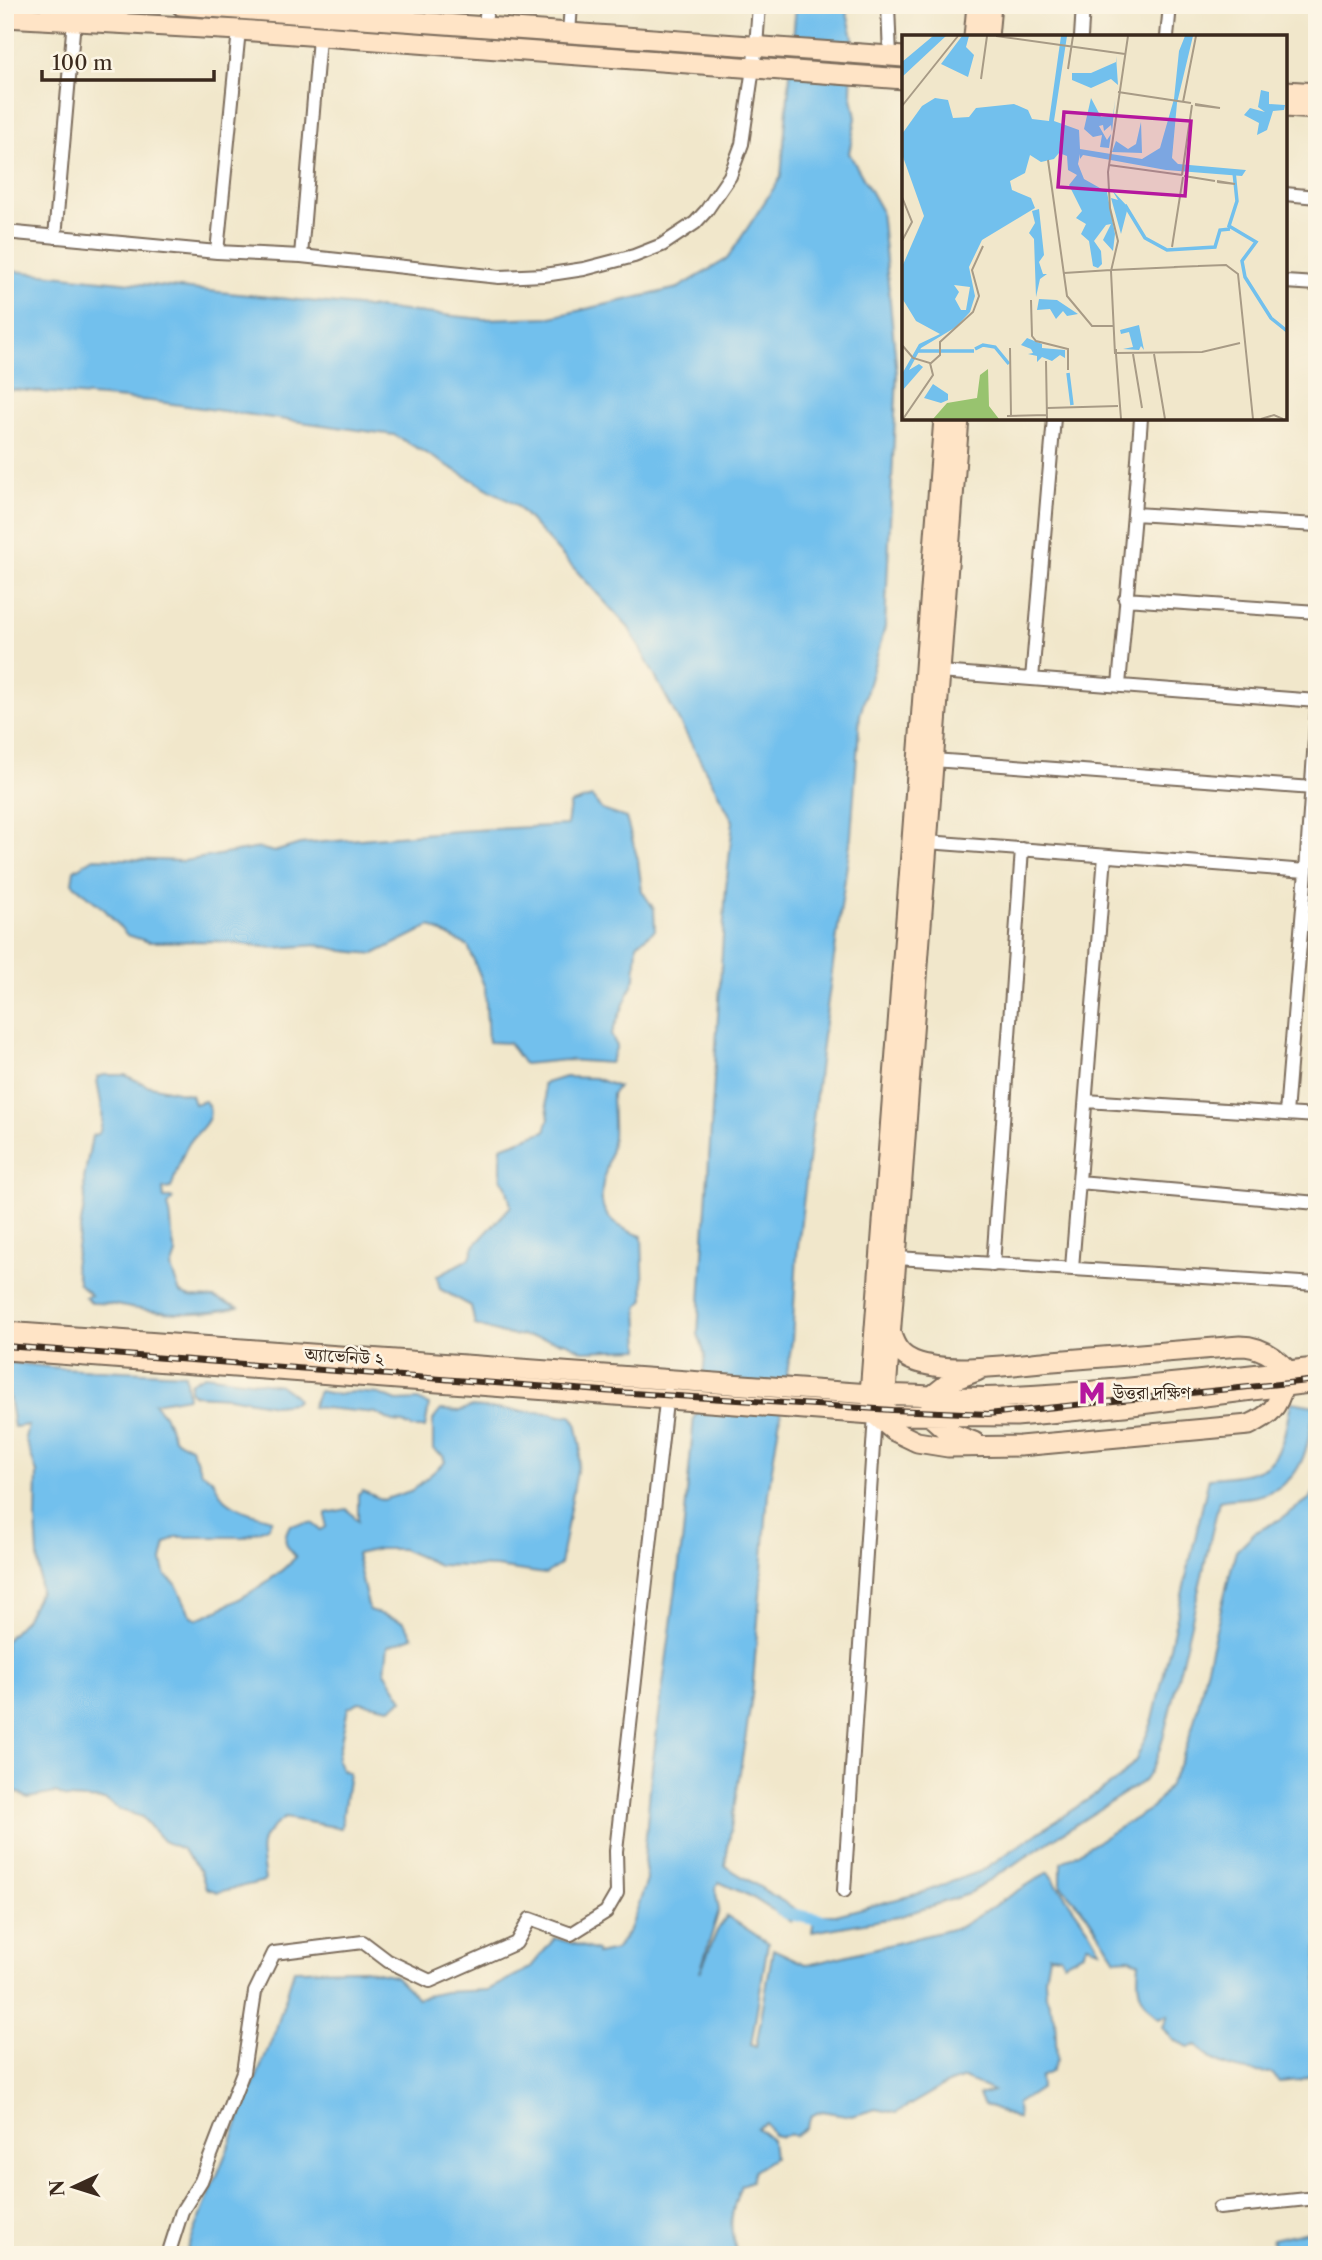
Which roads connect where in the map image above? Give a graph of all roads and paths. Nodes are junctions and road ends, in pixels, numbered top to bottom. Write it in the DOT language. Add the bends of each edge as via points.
graph roads {
  1 [pos="181,5"];
  2 [pos="487,5"];
  3 [pos="572,5"];
  4 [pos="759,5"];
  5 [pos="888,5"];
  6 [pos="977,5"];
  7 [pos="991,5"];
  8 [pos="1083,5"];
  9 [pos="1170,5"];
  10 [pos="321,10"];
  11 [pos="410,14"];
  12 [pos="5,17"];
  13 [pos="74,20"];
  14 [pos="485,26"];
  15 [pos="239,30"];
  16 [pos="569,33"];
  17 [pos="974,35"];
  18 [pos="988,35"];
  19 [pos="1081,35"];
  20 [pos="1167,35"];
  21 [pos="319,38"];
  22 [pos="759,47"];
  23 [pos="897,57"];
  24 [pos="757,68"];
  25 [pos="896,78"];
  26 [pos="1287,91"];
  27 [pos="1317,93"];
  28 [pos="1287,107"];
  29 [pos="1317,109"];
  30 [pos="1287,194"];
  31 [pos="1317,197"];
  32 [pos="5,232"];
  33 [pos="55,237"];
  34 [pos="216,253"];
  35 [pos="300,256"];
  36 [pos="1287,282"];
  37 [pos="1317,284"];
  38 [pos="944,420"];
  39 [pos="958,420"];
  40 [pos="1054,420"];
  41 [pos="1141,420"];
  42 [pos="1135,514"];
  43 [pos="1317,525"];
  44 [pos="1125,599"];
  45 [pos="1317,612"];
  46 [pos="940,672"];
  47 [pos="1032,679"];
  48 [pos="1119,685"];
  49 [pos="1317,701"];
  50 [pos="1317,709"];
  51 [pos="933,760"];
  52 [pos="1313,788"];
  53 [pos="927,842"];
  54 [pos="1023,849"];
  55 [pos="1105,856"];
  56 [pos="1306,871"];
  57 [pos="1086,1101"];
  58 [pos="1286,1114"];
  59 [pos="1317,1116"];
  60 [pos="1079,1182"];
  61 [pos="1317,1203"];
  62 [pos="897,1258"];
  63 [pos="993,1265"];
  64 [pos="1072,1268"];
  65 [pos="1317,1284"];
  66 [pos="5,1332"];
  67 [pos="891,1334"];
  68 [pos="5,1350"];
  69 [pos="998,1366"];
  70 [pos="1317,1368"];
  71 [pos="1285,1379"];
  72 [pos="1317,1382"];
  73 [pos="675,1390"];
  74 [pos="877,1394"];
  75 [pos="932,1396"];
  76 [pos="789,1399"];
  77 [pos="880,1415"];
  78 [pos="930,1416"];
  79 [pos="994,1447"];
  80 [pos="844,1891"];
  81 [pos="1317,2198"];
  82 [pos="1219,2208"];
  83 [pos="168,2255"];
  1 -- 10 [label="street"];
  2 -- 14 [label="street"];
  3 -- 16 [label="street"];
  4 -- 22 [label="street"];
  5 -- 23 [label="street"];
  6 -- 17 [label="street"];
  7 -- 18 [label="street"];
  8 -- 19 [label="street"];
  9 -- 20 [label="street"];
  10 -- 11 [label="street"];
  11 -- 14 [label="street"];
  12 -- 13 [label="street"];
  13 -- 15 [label="street"];
  13 -- 33 [label="street"];
  14 -- 16 [label="street"];
  15 -- 21 [label="street"];
  15 -- 34 [label="street"];
  16 -- 22 [label="street"];
  21 -- 24 [label="street"];
  21 -- 35 [label="street"];
  22 -- 23 [label="street"];
  22 -- 24 [label="street"];
  24 -- 25 [label="street"];
  24 -- 35 [label="street" via="742,144 730,176 695,223 662,245 584,269 521,277"];
  26 -- 27 [label="street"];
  28 -- 29 [label="street"];
  30 -- 31 [label="street"];
  32 -- 33 [label="street"];
  33 -- 34 [label="street"];
  34 -- 35 [label="street"];
  36 -- 37 [label="street"];
  38 -- 74 [label="street"];
  39 -- 46 [label="street"];
  40 -- 47 [label="street"];
  41 -- 42 [label="street"];
  42 -- 43 [label="street"];
  42 -- 44 [label="street"];
  44 -- 45 [label="street"];
  44 -- 48 [label="street"];
  46 -- 47 [label="street"];
  46 -- 51 [label="street"];
  47 -- 48 [label="street"];
  48 -- 49 [label="street"];
  50 -- 52 [label="street"];
  51 -- 52 [label="street"];
  51 -- 53 [label="street"];
  52 -- 56 [label="street"];
  53 -- 54 [label="street"];
  53 -- 62 [label="street"];
  54 -- 55 [label="street"];
  54 -- 63 [label="street"];
  55 -- 56 [label="street"];
  55 -- 57 [label="street"];
  56 -- 58 [label="street"];
  57 -- 58 [label="street"];
  57 -- 60 [label="street"];
  58 -- 59 [label="street"];
  60 -- 61 [label="street"];
  60 -- 64 [label="street"];
  62 -- 63 [label="street"];
  62 -- 67 [label="street"];
  63 -- 64 [label="street"];
  64 -- 65 [label="street"];
  66 -- 73 [label="street, অ্যাভেনিউ ২"];
  67 -- 69 [label="street" via="899,1352 922,1364"];
  67 -- 74 [label="street"];
  68 -- 73 [label="street, অ্যাভেনিউ ২"];
  69 -- 71 [label="street" via="1240,1346 1275,1357"];
  69 -- 75 [label="street" via="961,1376"];
  70 -- 71 [label="street"];
  71 -- 72 [label="street"];
  71 -- 75 [label="street" via="1005,1397"];
  71 -- 78 [label="street" via="1124,1406 1016,1416"];
  71 -- 79 [label="street" via="1271,1413 1236,1427"];
  73 -- 76 [label="street"];
  73 -- 83 [label="street" via="616,1851 617,1893 606,1912 571,1934 530,1919 516,1942 429,1980 388,1961 363,1942 274,1953 255,1992 243,2072 201,2181 182,2211"];
  74 -- 75 [label="street"];
  74 -- 76 [label="street"];
  74 -- 77 [label="street"];
  75 -- 78 [label="street"];
  76 -- 77 [label="street"];
  77 -- 78 [label="street"];
  77 -- 79 [label="street" via="894,1432 917,1442"];
  77 -- 80 [label="street"];
  78 -- 79 [label="street" via="953,1434"];
  81 -- 82 [label="street"];
}
